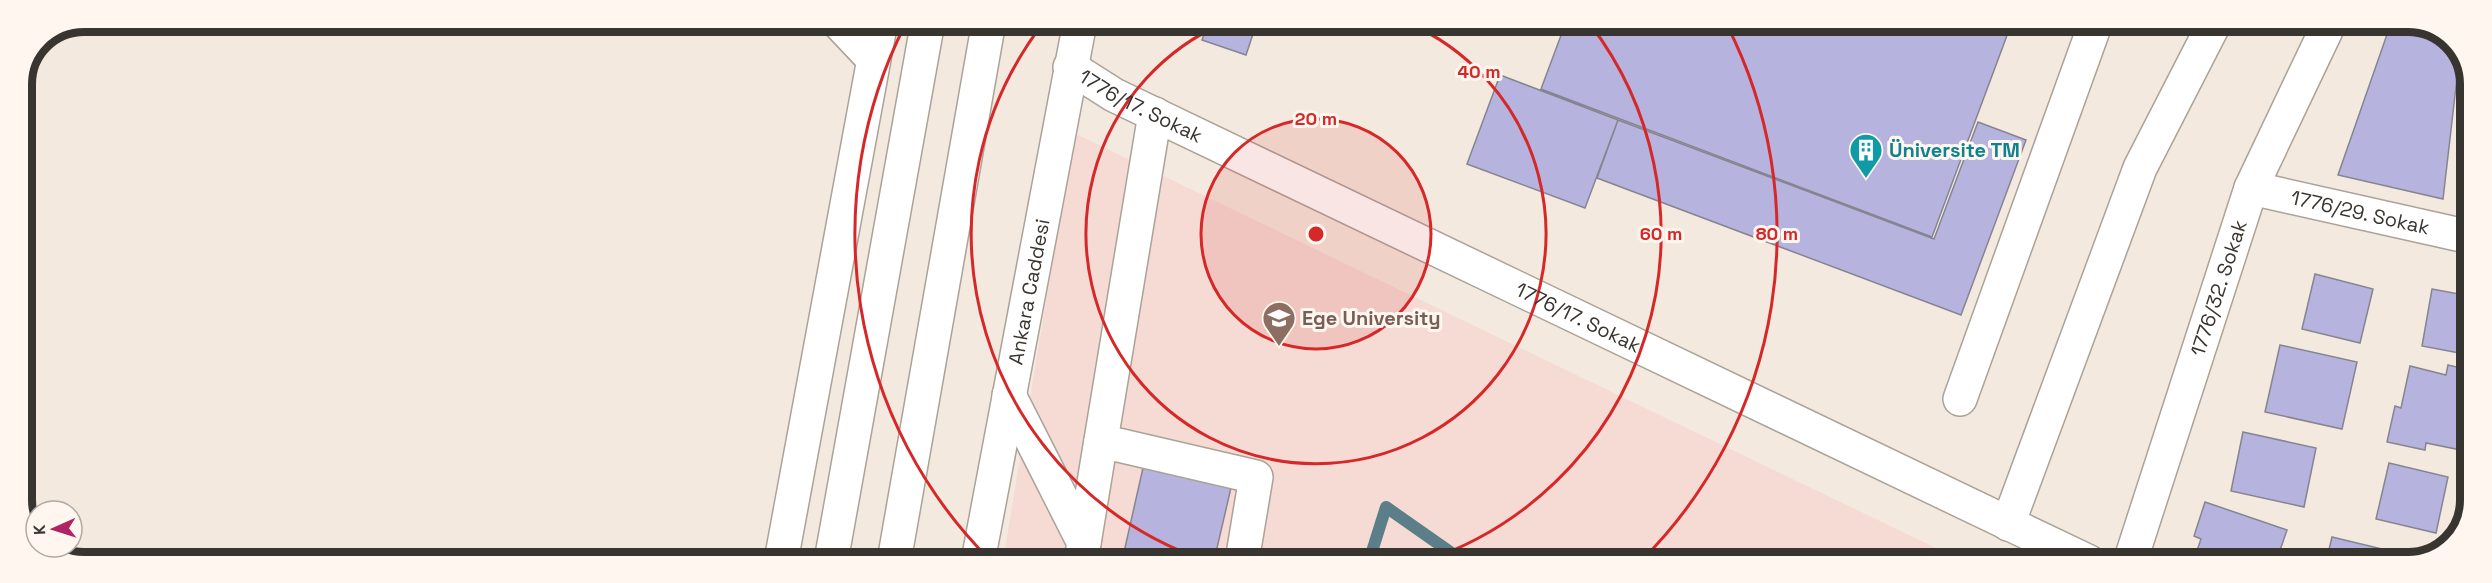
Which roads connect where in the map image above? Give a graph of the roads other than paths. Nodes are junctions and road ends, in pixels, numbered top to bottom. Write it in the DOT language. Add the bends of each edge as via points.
graph roads {
  1 [pos="847,32"];
  2 [pos="879,32"];
  3 [pos="926,32"];
  4 [pos="987,32"];
  5 [pos="1078,32"];
  6 [pos="2092,32"];
  7 [pos="2210,32"];
  8 [pos="2325,32"];
  9 [pos="873,59"];
  10 [pos="1070,67"];
  11 [pos="1155,114"];
  12 [pos="2251,188"];
  13 [pos="2460,235"];
  14 [pos="1009,395"];
  15 [pos="1960,399"];
  16 [pos="1101,441"];
  17 [pos="2008,524"];
  18 [pos="783,552"];
  19 [pos="833,552"];
  20 [pos="896,552"];
  21 [pos="980,552"];
  22 [pos="1082,552"];
  23 [pos="1244,552"];
  24 [pos="2068,552"];
  25 [pos="2133,552"];
  1 -- 9 [label="main road"];
  2 -- 9 [label="main road"];
  3 -- 19 [label="main road"];
  4 -- 20 [label="main road"];
  5 -- 10 [label="main road, Ankara Caddesi"];
  6 -- 15 [label="main road"];
  7 -- 17 [label="main road" via="2140,168"];
  8 -- 12 [label="main road, 1776/32. Sokak"];
  9 -- 18 [label="main road"];
  10 -- 11 [label="main road, 1776/17. Sokak" via="1114,95"];
  10 -- 14 [label="main road, Ankara Caddesi"];
  11 -- 16 [label="main road"];
  11 -- 17 [label="main road, 1776/17. Sokak"];
  12 -- 13 [label="main road, 1776/29. Sokak"];
  12 -- 25 [label="main road, 1776/32. Sokak"];
  14 -- 21 [label="main road, Ankara Caddesi"];
  14 -- 22 [label="main road"];
  16 -- 22 [label="main road"];
  16 -- 23 [label="main road" via="1256,477"];
  17 -- 24 [label="main road, 1776/17. Sokak"];
}
